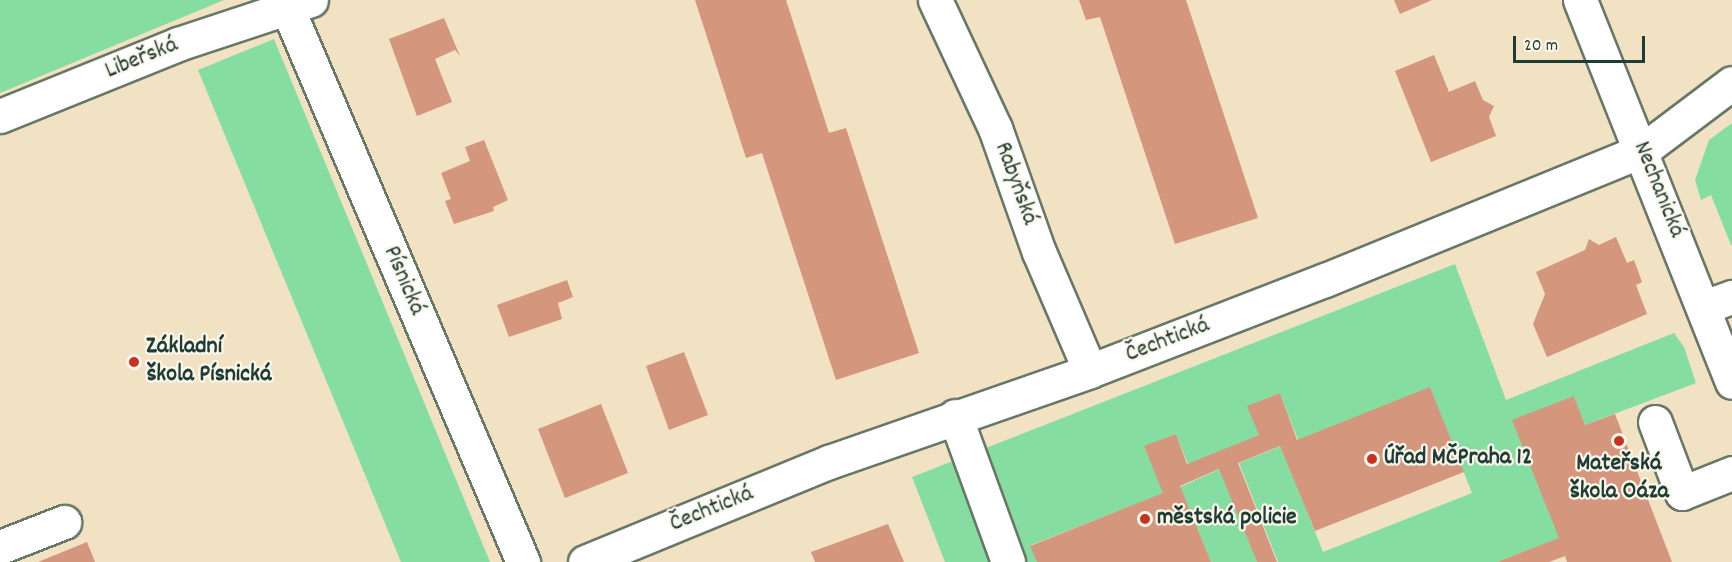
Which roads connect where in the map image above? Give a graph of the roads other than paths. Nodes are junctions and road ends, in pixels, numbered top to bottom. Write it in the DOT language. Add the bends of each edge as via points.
graph roads {
  1 [pos="935,0"];
  2 [pos="1580,0"];
  3 [pos="294,3"];
  4 [pos="1732,83"];
  5 [pos="0,116"];
  6 [pos="1643,150"];
  7 [pos="1718,302"];
  8 [pos="1090,371"];
  9 [pos="1732,381"];
  10 [pos="955,416"];
  11 [pos="1655,422"];
  12 [pos="1732,473"];
  13 [pos="64,522"];
  14 [pos="0,547"];
  15 [pos="523,562"];
  16 [pos="585,562"];
  17 [pos="1008,562"];
  1 -- 8 [label="street, Rabyňská" via="994,128 1039,252"];
  2 -- 6 [label="street, Nechanická"];
  3 -- 5 [label="street, Libeřská" via="178,44"];
  3 -- 15 [label="street, Písnická"];
  4 -- 6 [label="street, Čechtická"];
  6 -- 7 [label="street, Nechanická"];
  6 -- 8 [label="street, Čechtická"];
  7 -- 9 [label="street, Nechanická"];
  8 -- 10 [label="street, Čechtická"];
  10 -- 16 [label="street, Čechtická" via="829,462"];
  10 -- 17 [label="street"];
  11 -- 12 [label="street" via="1682,493"];
  13 -- 14 [label="street"];
}
